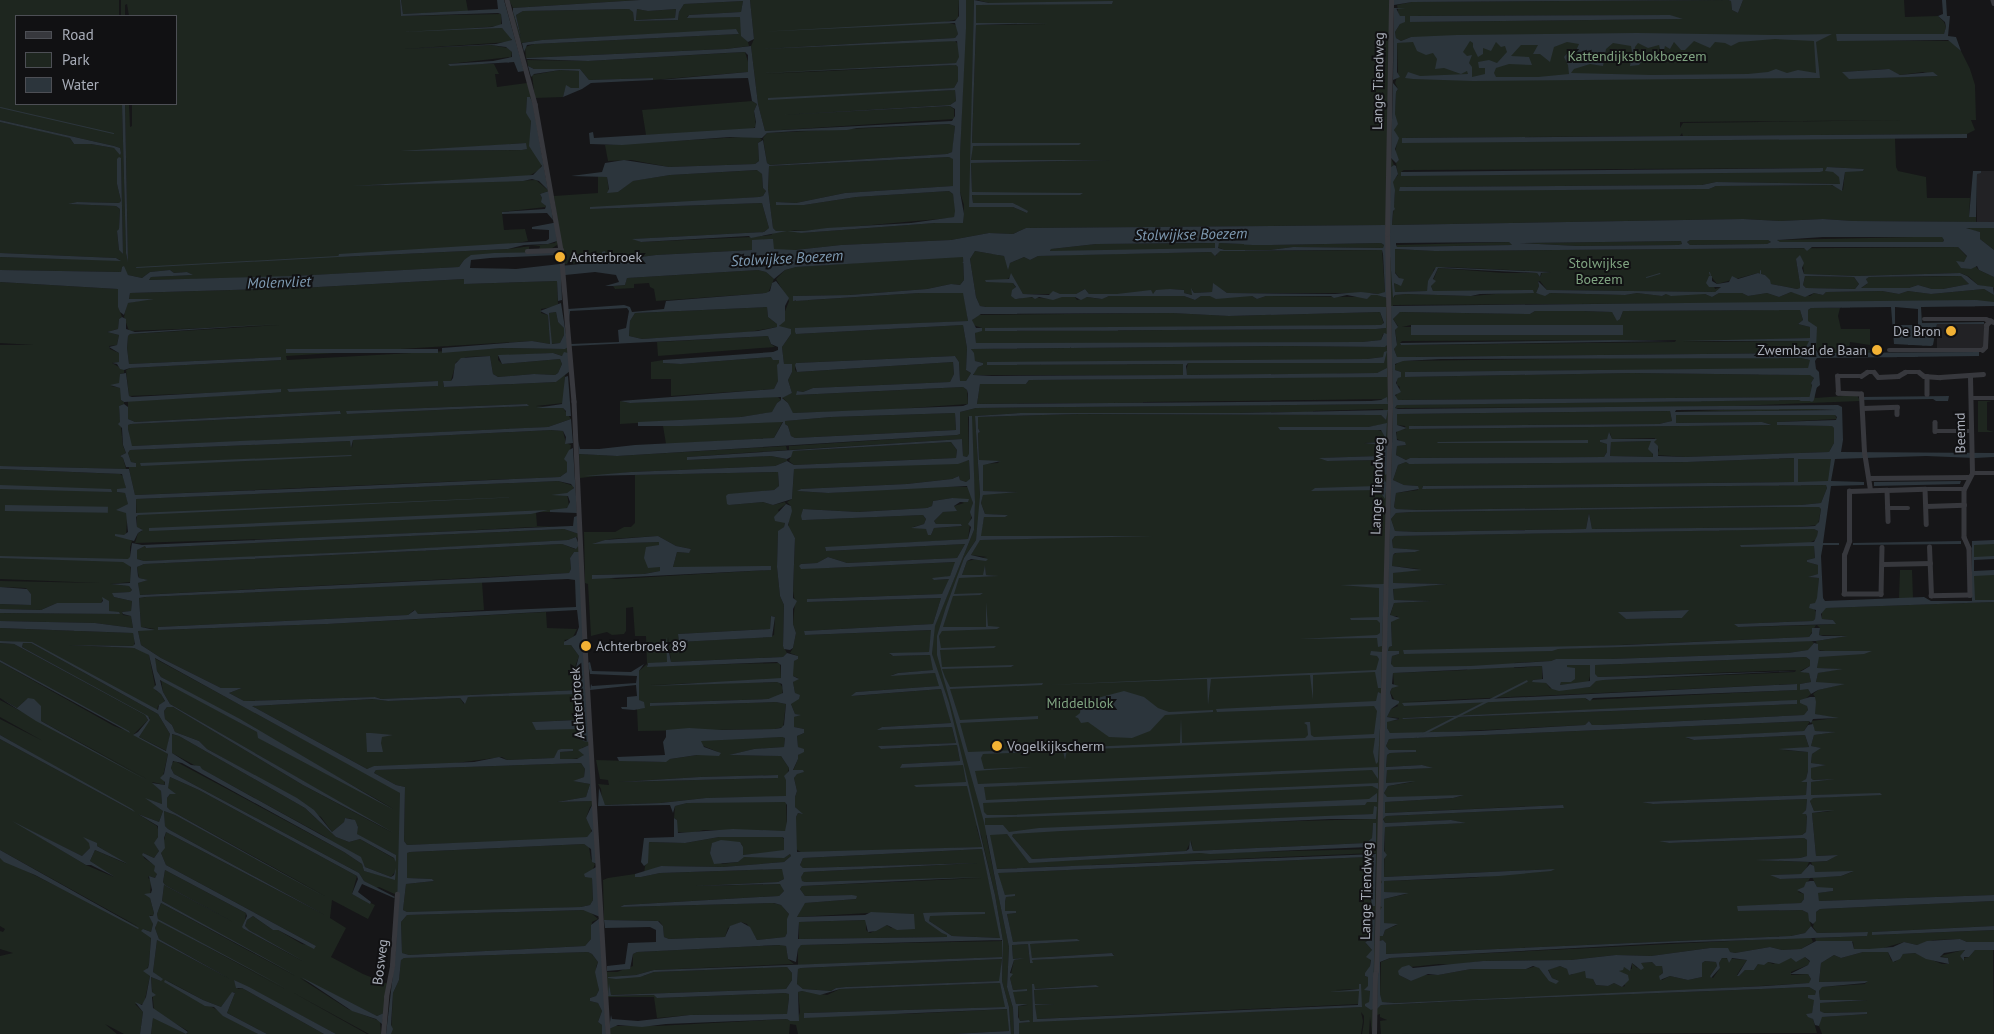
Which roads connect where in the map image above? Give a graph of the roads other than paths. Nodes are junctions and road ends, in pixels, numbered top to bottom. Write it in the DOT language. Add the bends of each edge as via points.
graph roads {
  1 [pos="507,0"];
  2 [pos="1391,0"];
  3 [pos="561,250"];
  4 [pos="527,252"];
  5 [pos="1924,319"];
  6 [pos="1992,322"];
  7 [pos="1890,350"];
  8 [pos="1982,374"];
  9 [pos="1927,376"];
  10 [pos="1970,376"];
  11 [pos="1927,394"];
  12 [pos="1971,398"];
  13 [pos="1994,398"];
  14 [pos="1862,405"];
  15 [pos="1897,414"];
  16 [pos="1935,422"];
  17 [pos="1971,431"];
  18 [pos="1994,473"];
  19 [pos="1970,475"];
  20 [pos="1869,478"];
  21 [pos="1925,489"];
  22 [pos="1964,489"];
  23 [pos="1870,490"];
  24 [pos="1887,490"];
  25 [pos="1964,505"];
  26 [pos="1926,506"];
  27 [pos="1887,508"];
  28 [pos="1908,508"];
  29 [pos="1888,521"];
  30 [pos="1926,524"];
  31 [pos="1882,547"];
  32 [pos="1929,548"];
  33 [pos="1884,564"];
  34 [pos="1930,564"];
  35 [pos="397,894"];
  36 [pos="384,1034"];
  37 [pos="608,1034"];
  38 [pos="1374,1034"];
  1 -- 3 [label="street, Achterbroek" via="533,97"];
  2 -- 38 [label="street, Lange Tiendweg" via="1390,424"];
  3 -- 4 [label="street"];
  3 -- 37 [label="street, Achterbroek" via="574,401"];
  5 -- 6 [label="street" via="1986,319"];
  6 -- 7 [label="street" via="1986,326 1982,350"];
  8 -- 10 [label="street"];
  9 -- 10 [label="street"];
  9 -- 11 [label="street"];
  9 -- 14 [label="street" via="1919,372 1905,372 1898,376 1878,376 1874,372 1861,376 1837,376 1838,393 1862,395"];
  10 -- 12 [label="street, Beemd"];
  12 -- 13 [label="street"];
  12 -- 17 [label="street, Beemd"];
  14 -- 15 [label="street" via="1897,407"];
  14 -- 20 [label="street"];
  16 -- 17 [label="street" via="1935,431"];
  17 -- 19 [label="street, Beemd"];
  18 -- 19 [label="street"];
  19 -- 20 [label="street"];
  19 -- 22 [label="street, Beemd"];
  20 -- 23 [label="street"];
  21 -- 22 [label="street"];
  21 -- 24 [label="street"];
  21 -- 26 [label="street"];
  22 -- 25 [label="street"];
  23 -- 24 [label="street"];
  23 -- 33 [label="street" via="1849,491 1844,594 1881,594"];
  24 -- 27 [label="street"];
  25 -- 26 [label="street"];
  25 -- 34 [label="street" via="1970,595 1931,596"];
  26 -- 30 [label="street"];
  27 -- 28 [label="street"];
  27 -- 29 [label="street"];
  31 -- 33 [label="street"];
  32 -- 34 [label="street"];
  33 -- 34 [label="street"];
  35 -- 36 [label="street, Bosweg"];
}
